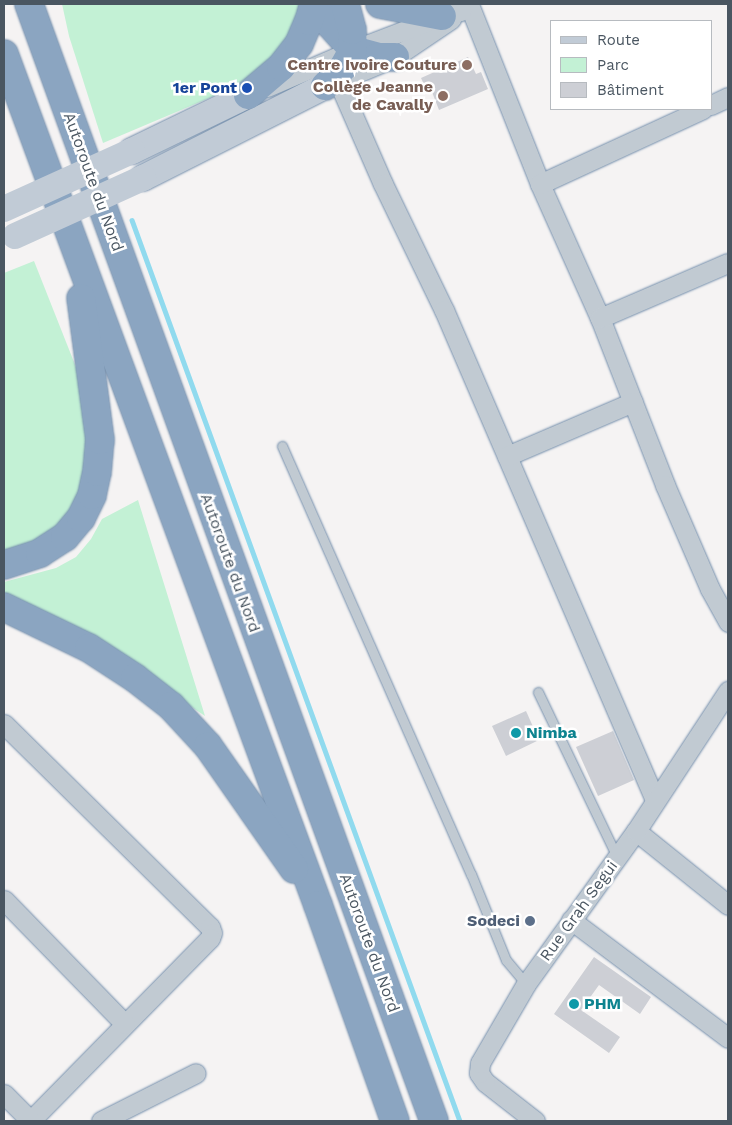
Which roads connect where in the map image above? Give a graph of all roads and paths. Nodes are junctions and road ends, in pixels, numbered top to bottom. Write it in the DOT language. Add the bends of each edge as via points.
graph roads {
  1 [pos="29,4"];
  2 [pos="39,4"];
  3 [pos="315,4"];
  4 [pos="345,4"];
  5 [pos="380,4"];
  6 [pos="463,10"];
  7 [pos="43,41"];
  8 [pos="353,50"];
  9 [pos="4,54"];
  10 [pos="395,57"];
  11 [pos="332,84"];
  12 [pos="248,95"];
  13 [pos="728,97"];
  14 [pos="712,105"];
  15 [pos="701,110"];
  16 [pos="540,184"];
  17 [pos="4,209"];
  18 [pos="9,239"];
  19 [pos="74,250"];
  20 [pos="728,263"];
  21 [pos="600,318"];
  22 [pos="633,402"];
  23 [pos="282,446"];
  24 [pos="506,456"];
  25 [pos="4,565"];
  26 [pos="4,607"];
  27 [pos="728,622"];
  28 [pos="538,692"];
  29 [pos="728,692"];
  30 [pos="4,724"];
  31 [pos="655,800"];
  32 [pos="636,831"];
  33 [pos="617,857"];
  34 [pos="4,900"];
  35 [pos="728,904"];
  36 [pos="318,906"];
  37 [pos="571,920"];
  38 [pos="526,984"];
  39 [pos="125,1024"];
  40 [pos="728,1038"];
  41 [pos="196,1073"];
  42 [pos="4,1094"];
  43 [pos="30,1121"];
  44 [pos="101,1121"];
  45 [pos="395,1121"];
  46 [pos="434,1121"];
  47 [pos="535,1121"];
  1 -- 7 [label="highway, Autoroute du Nord"];
  2 -- 7 [label="highway"];
  3 -- 8 [label="highway"];
  3 -- 12 [label="highway" via="299,44 281,67"];
  4 -- 8 [label="highway"];
  5 -- 6 [label="highway"];
  6 -- 8 [label="street"];
  6 -- 10 [label="street"];
  6 -- 16 [label="street"];
  7 -- 46 [label="highway, Autoroute du Nord"];
  8 -- 10 [label="highway" via="379,57"];
  8 -- 11 [label="highway"];
  8 -- 12 [label="street"];
  9 -- 19 [label="highway"];
  10 -- 11 [label="street"];
  11 -- 18 [label="main road, bridge" via="143,178"];
  11 -- 24 [label="street" via="444,310"];
  12 -- 17 [label="main road, bridge"];
  13 -- 14 [label="street"];
  15 -- 16 [label="street"];
  16 -- 21 [label="street"];
  19 -- 25 [label="highway" via="100,440 92,495 81,518 65,537 40,553"];
  19 -- 36 [label="highway"];
  20 -- 21 [label="street"];
  21 -- 22 [label="street"];
  22 -- 24 [label="street"];
  22 -- 27 [label="street" via="676,511"];
  23 -- 38 [label="lane" via="506,960"];
  24 -- 31 [label="street"];
  26 -- 36 [label="highway" via="89,648 171,706 208,746"];
  28 -- 33 [label="lane"];
  29 -- 31 [label="street, Rue Grah Segui"];
  30 -- 39 [label="street" via="210,927 210,938"];
  31 -- 32 [label="street, Rue Grah Segui"];
  32 -- 33 [label="street, Rue Grah Segui"];
  32 -- 35 [label="street"];
  33 -- 37 [label="street, Rue Grah Segui"];
  34 -- 39 [label="street"];
  36 -- 45 [label="highway"];
  37 -- 38 [label="street, Rue Grah Segui"];
  37 -- 40 [label="street"];
  38 -- 47 [label="street, Rue Grah Segui" via="480,1063 479,1073 485,1082"];
  39 -- 43 [label="street"];
  41 -- 44 [label="street"];
  42 -- 43 [label="street"];
}
